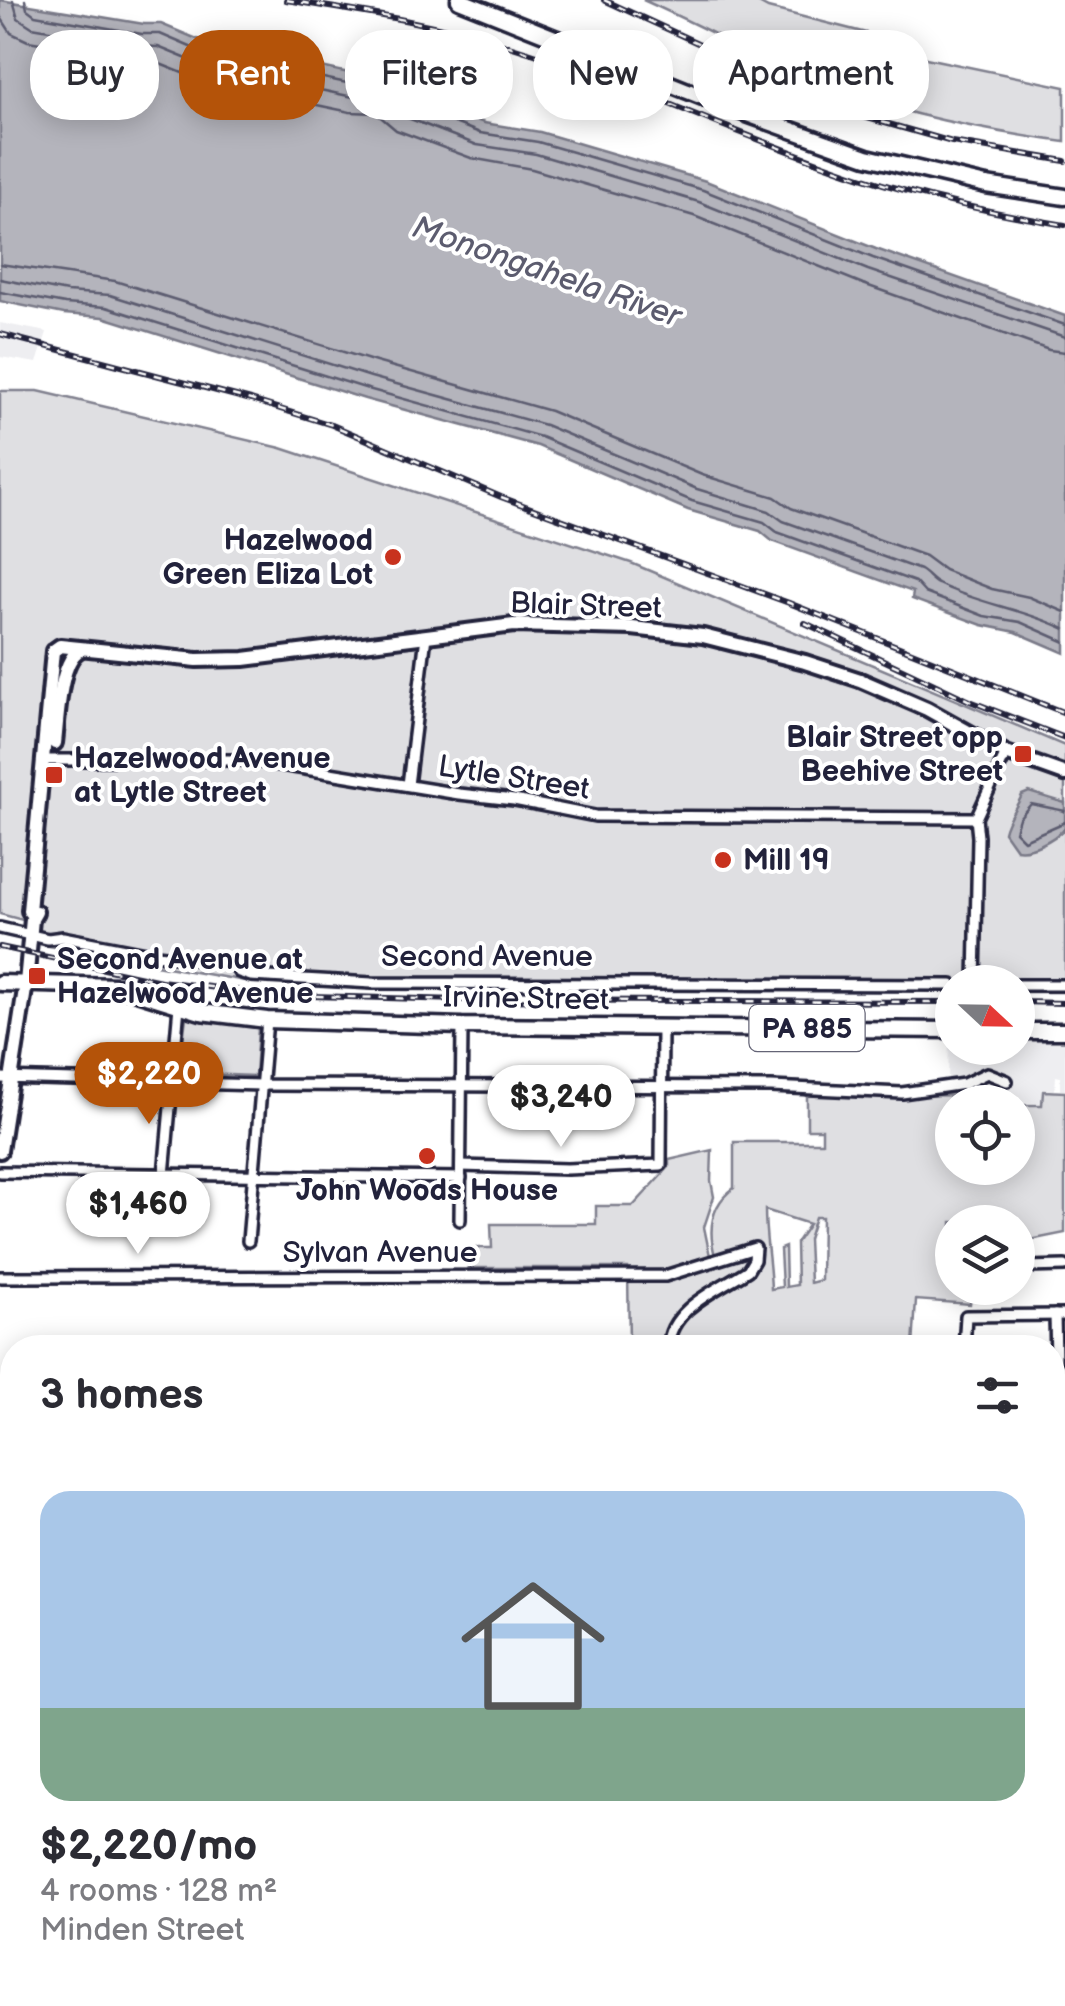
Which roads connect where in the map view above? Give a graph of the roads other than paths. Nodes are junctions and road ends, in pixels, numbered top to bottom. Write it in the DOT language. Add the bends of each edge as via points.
graph roads {
  1 [pos="459,0"];
  2 [pos="1065,197"];
  3 [pos="426,636"];
  4 [pos="75,653"];
  5 [pos="1006,753"];
  6 [pos="49,760"];
  7 [pos="1065,774"];
  8 [pos="408,785"];
  9 [pos="976,818"];
  10 [pos="0,928"];
  11 [pos="30,935"];
  12 [pos="975,965"];
  13 [pos="0,983"];
  14 [pos="26,983"];
  15 [pos="935,985"];
  16 [pos="1035,985"];
  17 [pos="1065,985"];
  18 [pos="179,1006"];
  19 [pos="268,1020"];
  20 [pos="462,1026"];
  21 [pos="662,1027"];
  22 [pos="935,1030"];
  23 [pos="1035,1031"];
  24 [pos="1065,1032"];
  25 [pos="6,1078"];
  26 [pos="1007,1081"];
  27 [pos="172,1082"];
  28 [pos="262,1085"];
  29 [pos="461,1086"];
  30 [pos="662,1086"];
  31 [pos="0,1151"];
  32 [pos="461,1166"];
  33 [pos="0,1172"];
  34 [pos="164,1175"];
  35 [pos="256,1177"];
  36 [pos="461,1178"];
  37 [pos="460,1220"];
  38 [pos="248,1242"];
  39 [pos="1065,1266"];
  40 [pos="1035,1267"];
  41 [pos="0,1277"];
  42 [pos="1060,1315"];
  43 [pos="671,1335"];
  44 [pos="965,1335"];
  1 -- 2 [label="main road" via="867,158"];
  3 -- 4 [label="street, Blair Street" via="244,659"];
  3 -- 5 [label="street, Blair Street" via="538,624 702,636 860,680"];
  3 -- 8 [label="street"];
  4 -- 6 [label="street" via="66,668"];
  4 -- 6 [label="street, Blair Street" via="55,648"];
  5 -- 7 [label="street, Blair Street"];
  5 -- 9 [label="street"];
  6 -- 8 [label="street, Lytle Street" via="250,760"];
  6 -- 11 [label="street"];
  8 -- 9 [label="street, Lytle Street" via="595,816"];
  9 -- 12 [label="street"];
  10 -- 11 [label="street, Second Avenue"];
  11 -- 14 [label="street"];
  11 -- 15 [label="street, Second Avenue" via="233,963 252,976 391,983"];
  13 -- 14 [label="main road, PA 885"];
  14 -- 18 [label="main road, Irvine Street / PA 885" via="104,984"];
  14 -- 25 [label="street"];
  16 -- 17 [label="street"];
  18 -- 19 [label="main road, Irvine Street / PA 885"];
  18 -- 27 [label="street"];
  19 -- 20 [label="main road, Irvine Street / PA 885"];
  19 -- 28 [label="street"];
  20 -- 21 [label="main road, Irvine Street / PA 885"];
  20 -- 29 [label="street"];
  21 -- 22 [label="main road, Irvine Street / PA 885"];
  21 -- 30 [label="street"];
  23 -- 24 [label="main road"];
  25 -- 27 [label="street"];
  25 -- 31 [label="street"];
  26 -- 30 [label="street" via="987,1073 964,1084 902,1094"];
  27 -- 28 [label="street"];
  27 -- 34 [label="street"];
  28 -- 29 [label="street"];
  28 -- 35 [label="street"];
  29 -- 30 [label="street"];
  29 -- 32 [label="street"];
  30 -- 32 [label="street" via="661,1165"];
  32 -- 36 [label="street"];
  33 -- 34 [label="street"];
  34 -- 35 [label="street"];
  35 -- 36 [label="street"];
  35 -- 38 [label="street"];
  36 -- 37 [label="street"];
  39 -- 40 [label="street"];
  41 -- 43 [label="street, Sylvan Avenue" via="665,1276 755,1248 748,1270 686,1311"];
  42 -- 44 [label="street" via="966,1316"];
}
